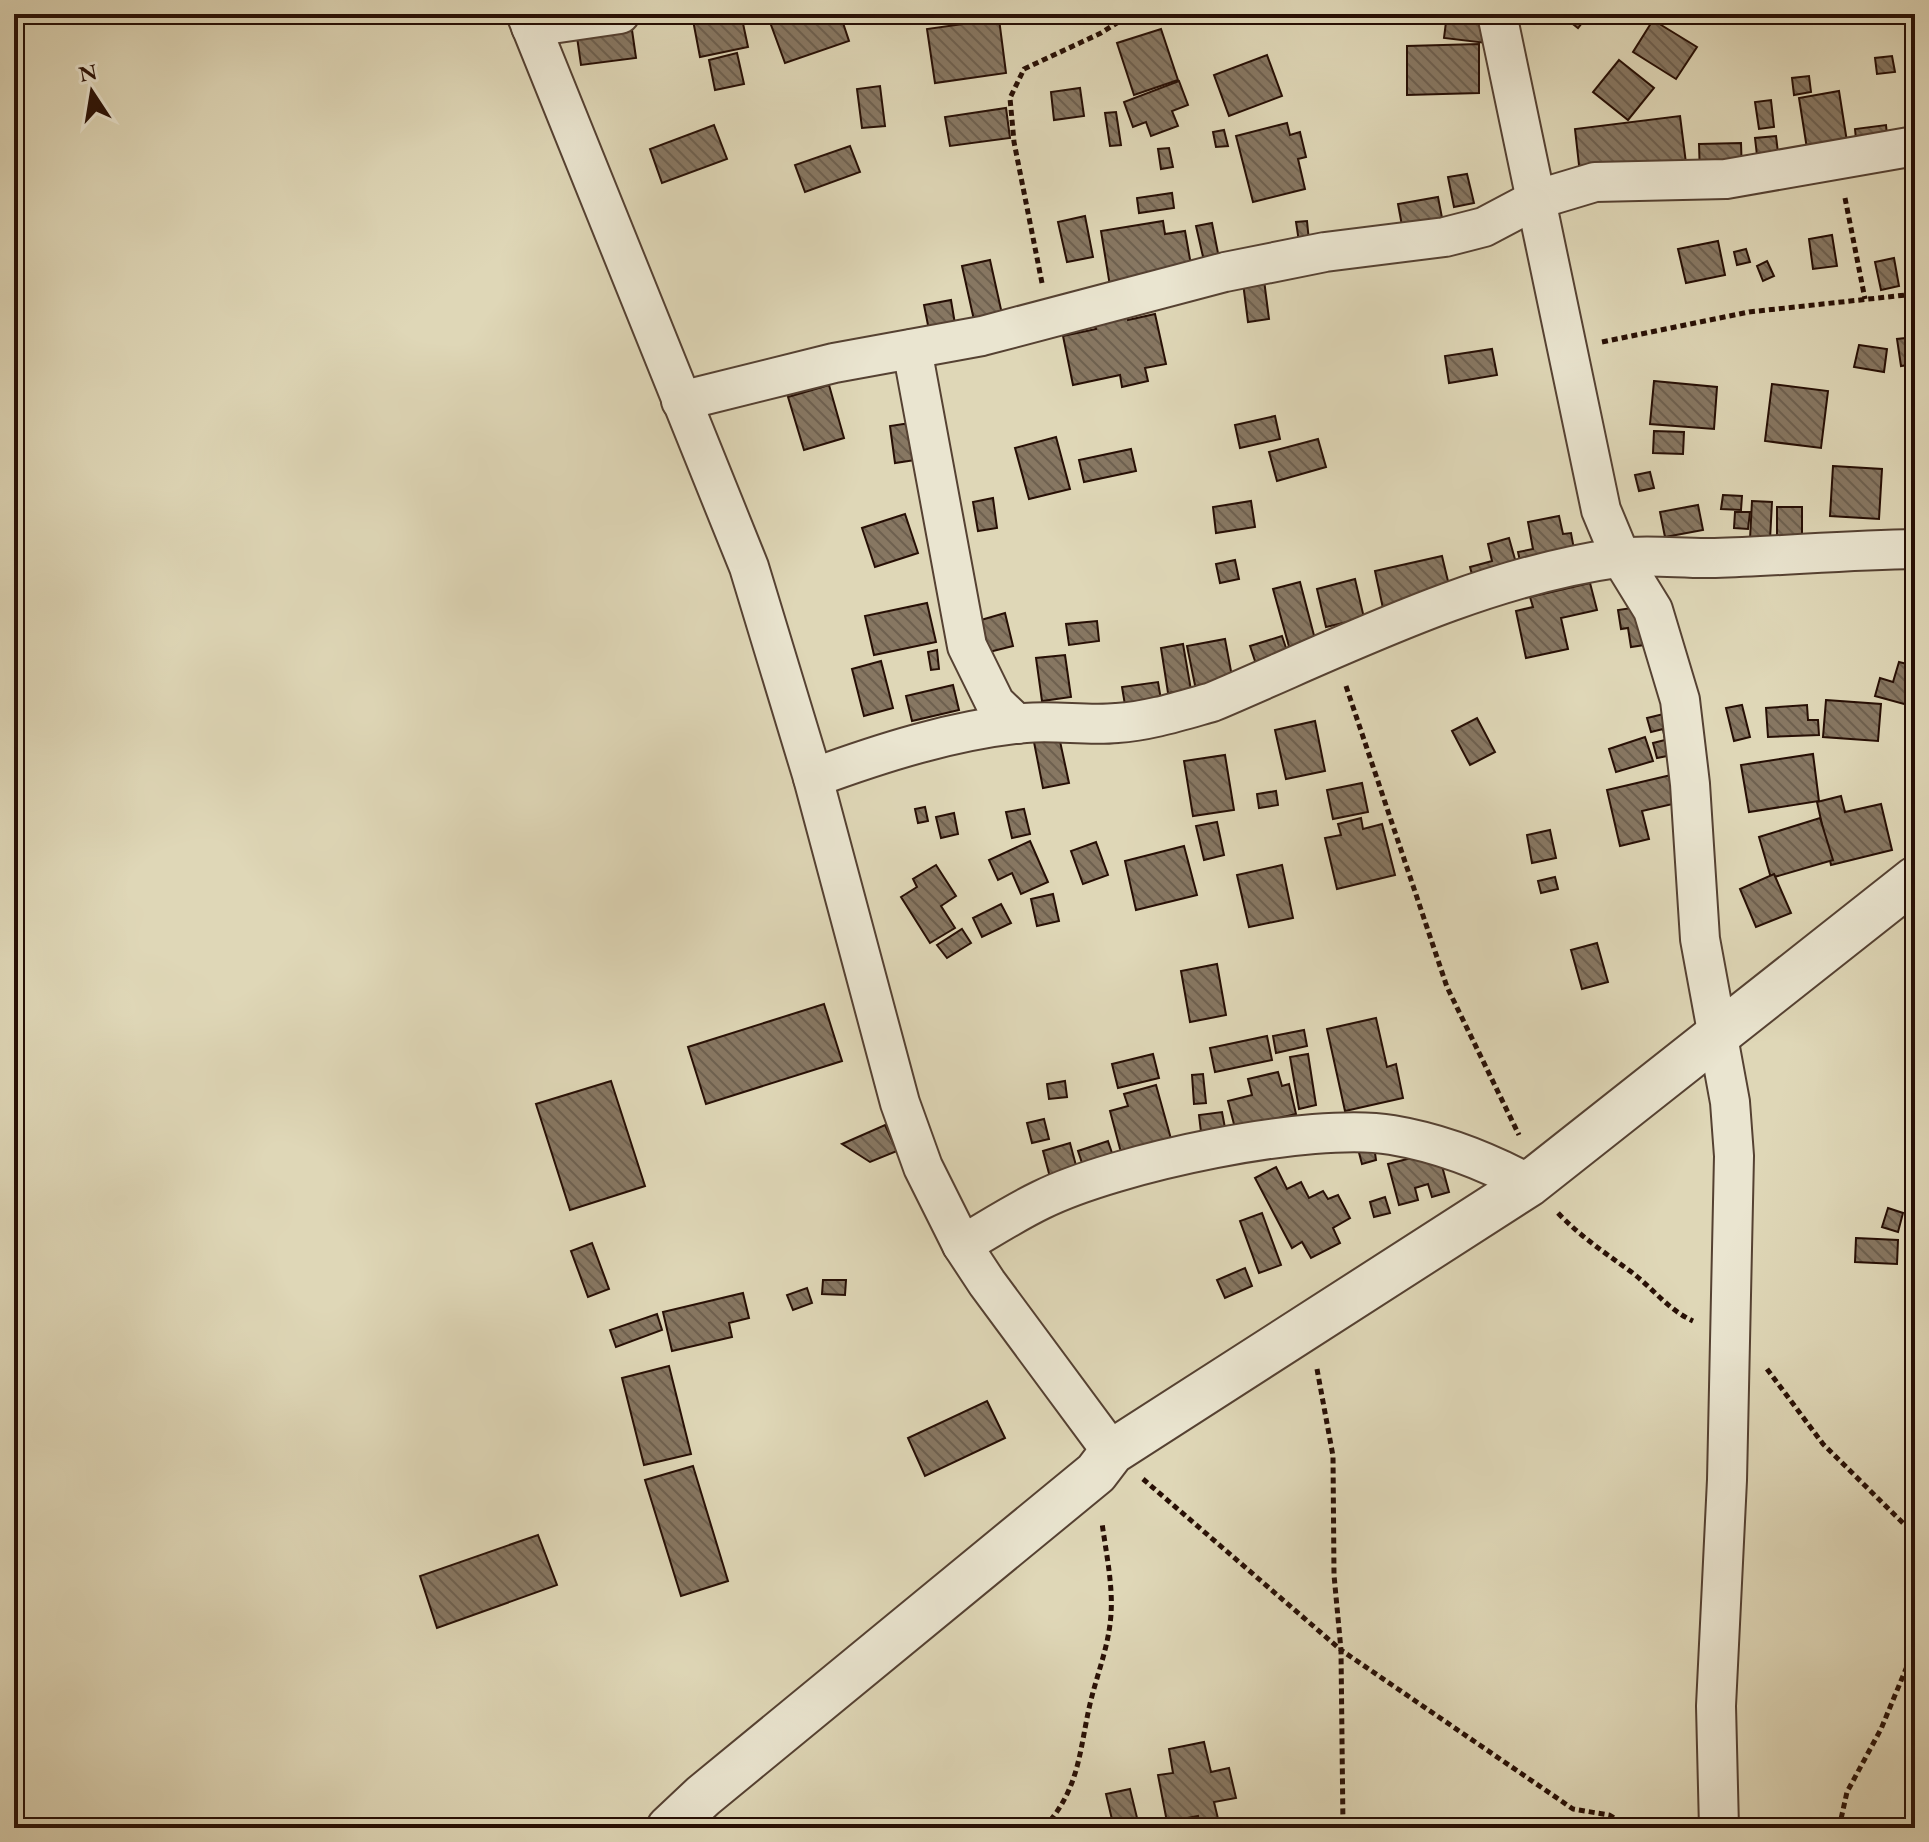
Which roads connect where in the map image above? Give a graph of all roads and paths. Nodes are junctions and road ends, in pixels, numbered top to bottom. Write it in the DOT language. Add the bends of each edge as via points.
graph roads {
  1 [pos="620,14"];
  2 [pos="1131,14"];
  3 [pos="1497,14"];
  4 [pos="528,20"];
  5 [pos="1915,146"];
  6 [pos="1839,160"];
  7 [pos="1535,200"];
  8 [pos="1915,294"];
  9 [pos="1865,299"];
  10 [pos="1048,319"];
  11 [pos="912,349"];
  12 [pos="1566,352"];
  13 [pos="681,401"];
  14 [pos="1915,549"];
  15 [pos="1621,558"];
  16 [pos="1333,649"];
  17 [pos="1017,724"];
  18 [pos="813,778"];
  19 [pos="1915,879"];
  20 [pos="1716,1035"];
  21 [pos="1535,1179"];
  22 [pos="962,1245"];
  23 [pos="1309,1323"];
  24 [pos="1729,1335"];
  25 [pos="1104,1463"];
  26 [pos="1915,1535"];
  27 [pos="1915,1647"];
  28 [pos="1341,1650"];
  29 [pos="669,1828"];
  30 [pos="1044,1828"];
  31 [pos="1343,1828"];
  32 [pos="1631,1828"];
  33 [pos="1719,1828"];
  34 [pos="1839,1828"];
  1 -- 4 [label="street"];
  2 -- 10 [label="path" via="1024,69 1010,98"];
  3 -- 7 [label="street"];
  4 -- 13 [label="street"];
  5 -- 6 [label="street"];
  6 -- 7 [label="street" via="1726,179 1595,182"];
  6 -- 9 [label="path"];
  7 -- 10 [label="street" via="1484,227 1445,237 1325,252 1225,272"];
  7 -- 12 [label="street"];
  8 -- 9 [label="path"];
  9 -- 12 [label="path" via="1702,319"];
  10 -- 11 [label="street"];
  11 -- 13 [label="street"];
  11 -- 17 [label="street" via="967,646 995,703"];
  12 -- 15 [label="street" via="1594,482"];
  13 -- 18 [label="street" via="749,567"];
  14 -- 15 [label="street"];
  15 -- 16 [label="street" via="1489,590"];
  15 -- 20 [label="street" via="1653,610 1680,700 1700,939"];
  16 -- 17 [label="street" via="1212,702 1146,720"];
  16 -- 21 [label="path" via="1447,987"];
  17 -- 18 [label="street" via="920,744"];
  18 -- 22 [label="street" via="900,1103 923,1167"];
  19 -- 20 [label="street"];
  20 -- 21 [label="street"];
  20 -- 24 [label="street" via="1734,1156"];
  21 -- 22 [label="street" via="1402,1137 1351,1131 1306,1135 1097,1178 1042,1199"];
  21 -- 23 [label="street"];
  21 -- 24 [label="path" via="1581,1238 1633,1273 1677,1313"];
  22 -- 25 [label="street"];
  23 -- 25 [label="street"];
  23 -- 28 [label="path" via="1333,1456"];
  24 -- 26 [label="path" via="1749,1349 1823,1444"];
  24 -- 33 [label="street" via="1716,1706"];
  25 -- 28 [label="path"];
  25 -- 29 [label="street"];
  25 -- 30 [label="path" via="1111,1612 1106,1650 1079,1765"];
  27 -- 34 [label="path" via="1881,1729 1847,1792"];
  28 -- 31 [label="path"];
  28 -- 32 [label="path" via="1573,1809 1609,1815"];
}
